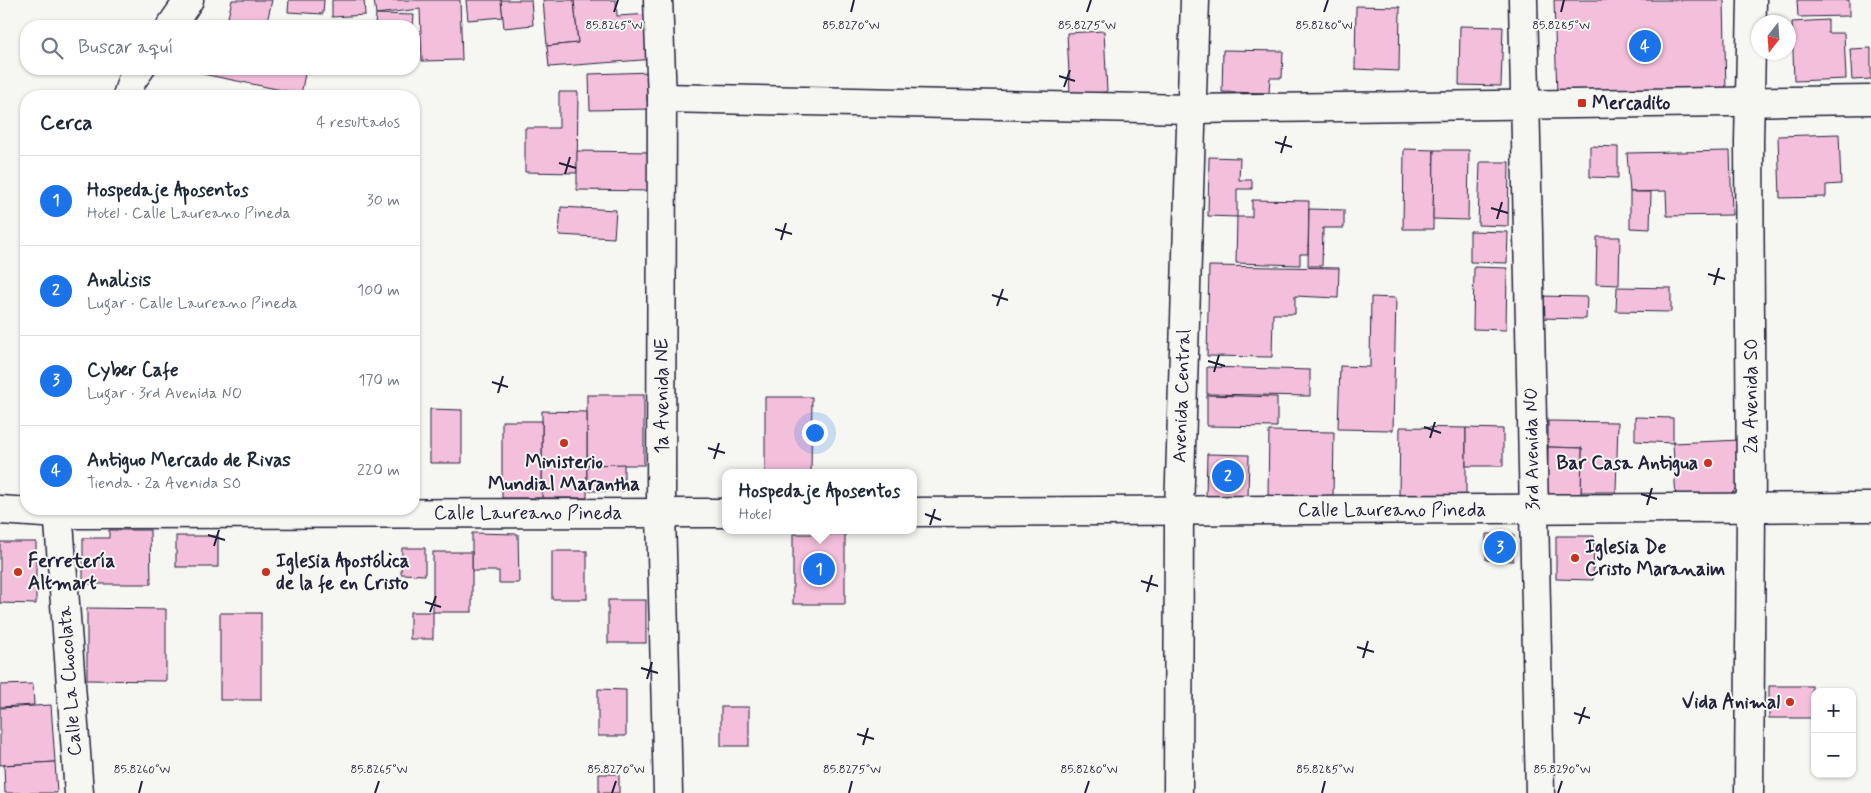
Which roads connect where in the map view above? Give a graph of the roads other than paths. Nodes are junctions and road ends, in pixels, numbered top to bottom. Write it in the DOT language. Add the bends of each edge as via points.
graph roads {
  1 [pos="189,0"];
  2 [pos="658,0"];
  3 [pos="1194,0"];
  4 [pos="1523,0"];
  5 [pos="1752,0"];
  6 [pos="175,20"];
  7 [pos="136,75"];
  8 [pos="129,90"];
  9 [pos="662,98"];
  10 [pos="1871,100"];
  11 [pos="1750,101"];
  12 [pos="1525,105"];
  13 [pos="1191,109"];
  14 [pos="1871,507"];
  15 [pos="1751,508"];
  16 [pos="1534,509"];
  17 [pos="0,510"];
  18 [pos="20,510"];
  19 [pos="420,512"];
  20 [pos="917,512"];
  21 [pos="1179,512"];
  22 [pos="662,513"];
  23 [pos="722,513"];
  24 [pos="58,515"];
  25 [pos="79,793"];
  26 [pos="668,793"];
  27 [pos="1178,793"];
  28 [pos="1540,793"];
  29 [pos="1749,793"];
  1 -- 6 [label="street"];
  2 -- 9 [label="street, 1a Avenida NE"];
  3 -- 13 [label="street, Avenida Central"];
  4 -- 12 [label="street, 3rd Avenida NO"];
  5 -- 11 [label="street, 2a Avenida SO"];
  7 -- 8 [label="street"];
  9 -- 13 [label="street"];
  9 -- 22 [label="street, 1a Avenida NE"];
  10 -- 11 [label="street"];
  11 -- 12 [label="street"];
  11 -- 15 [label="street, 2a Avenida SO"];
  12 -- 13 [label="street"];
  12 -- 16 [label="street, 3rd Avenida NO"];
  13 -- 21 [label="street, Avenida Central"];
  14 -- 15 [label="street, Calle Laureano Pineda"];
  15 -- 16 [label="street, Calle Laureano Pineda"];
  15 -- 29 [label="street, 2a Avenida SO"];
  16 -- 21 [label="street, Calle Laureano Pineda"];
  16 -- 28 [label="street, 3rd Avenida NO"];
  17 -- 18 [label="street, Calle Laureano Pineda"];
  19 -- 22 [label="street, Calle Laureano Pineda"];
  20 -- 21 [label="street, Calle Laureano Pineda"];
  21 -- 27 [label="street, Avenida Central"];
  22 -- 23 [label="street, Calle Laureano Pineda"];
  22 -- 26 [label="street, 1a Avenida NE"];
  24 -- 25 [label="street, Calle La Chocolata"];
}
